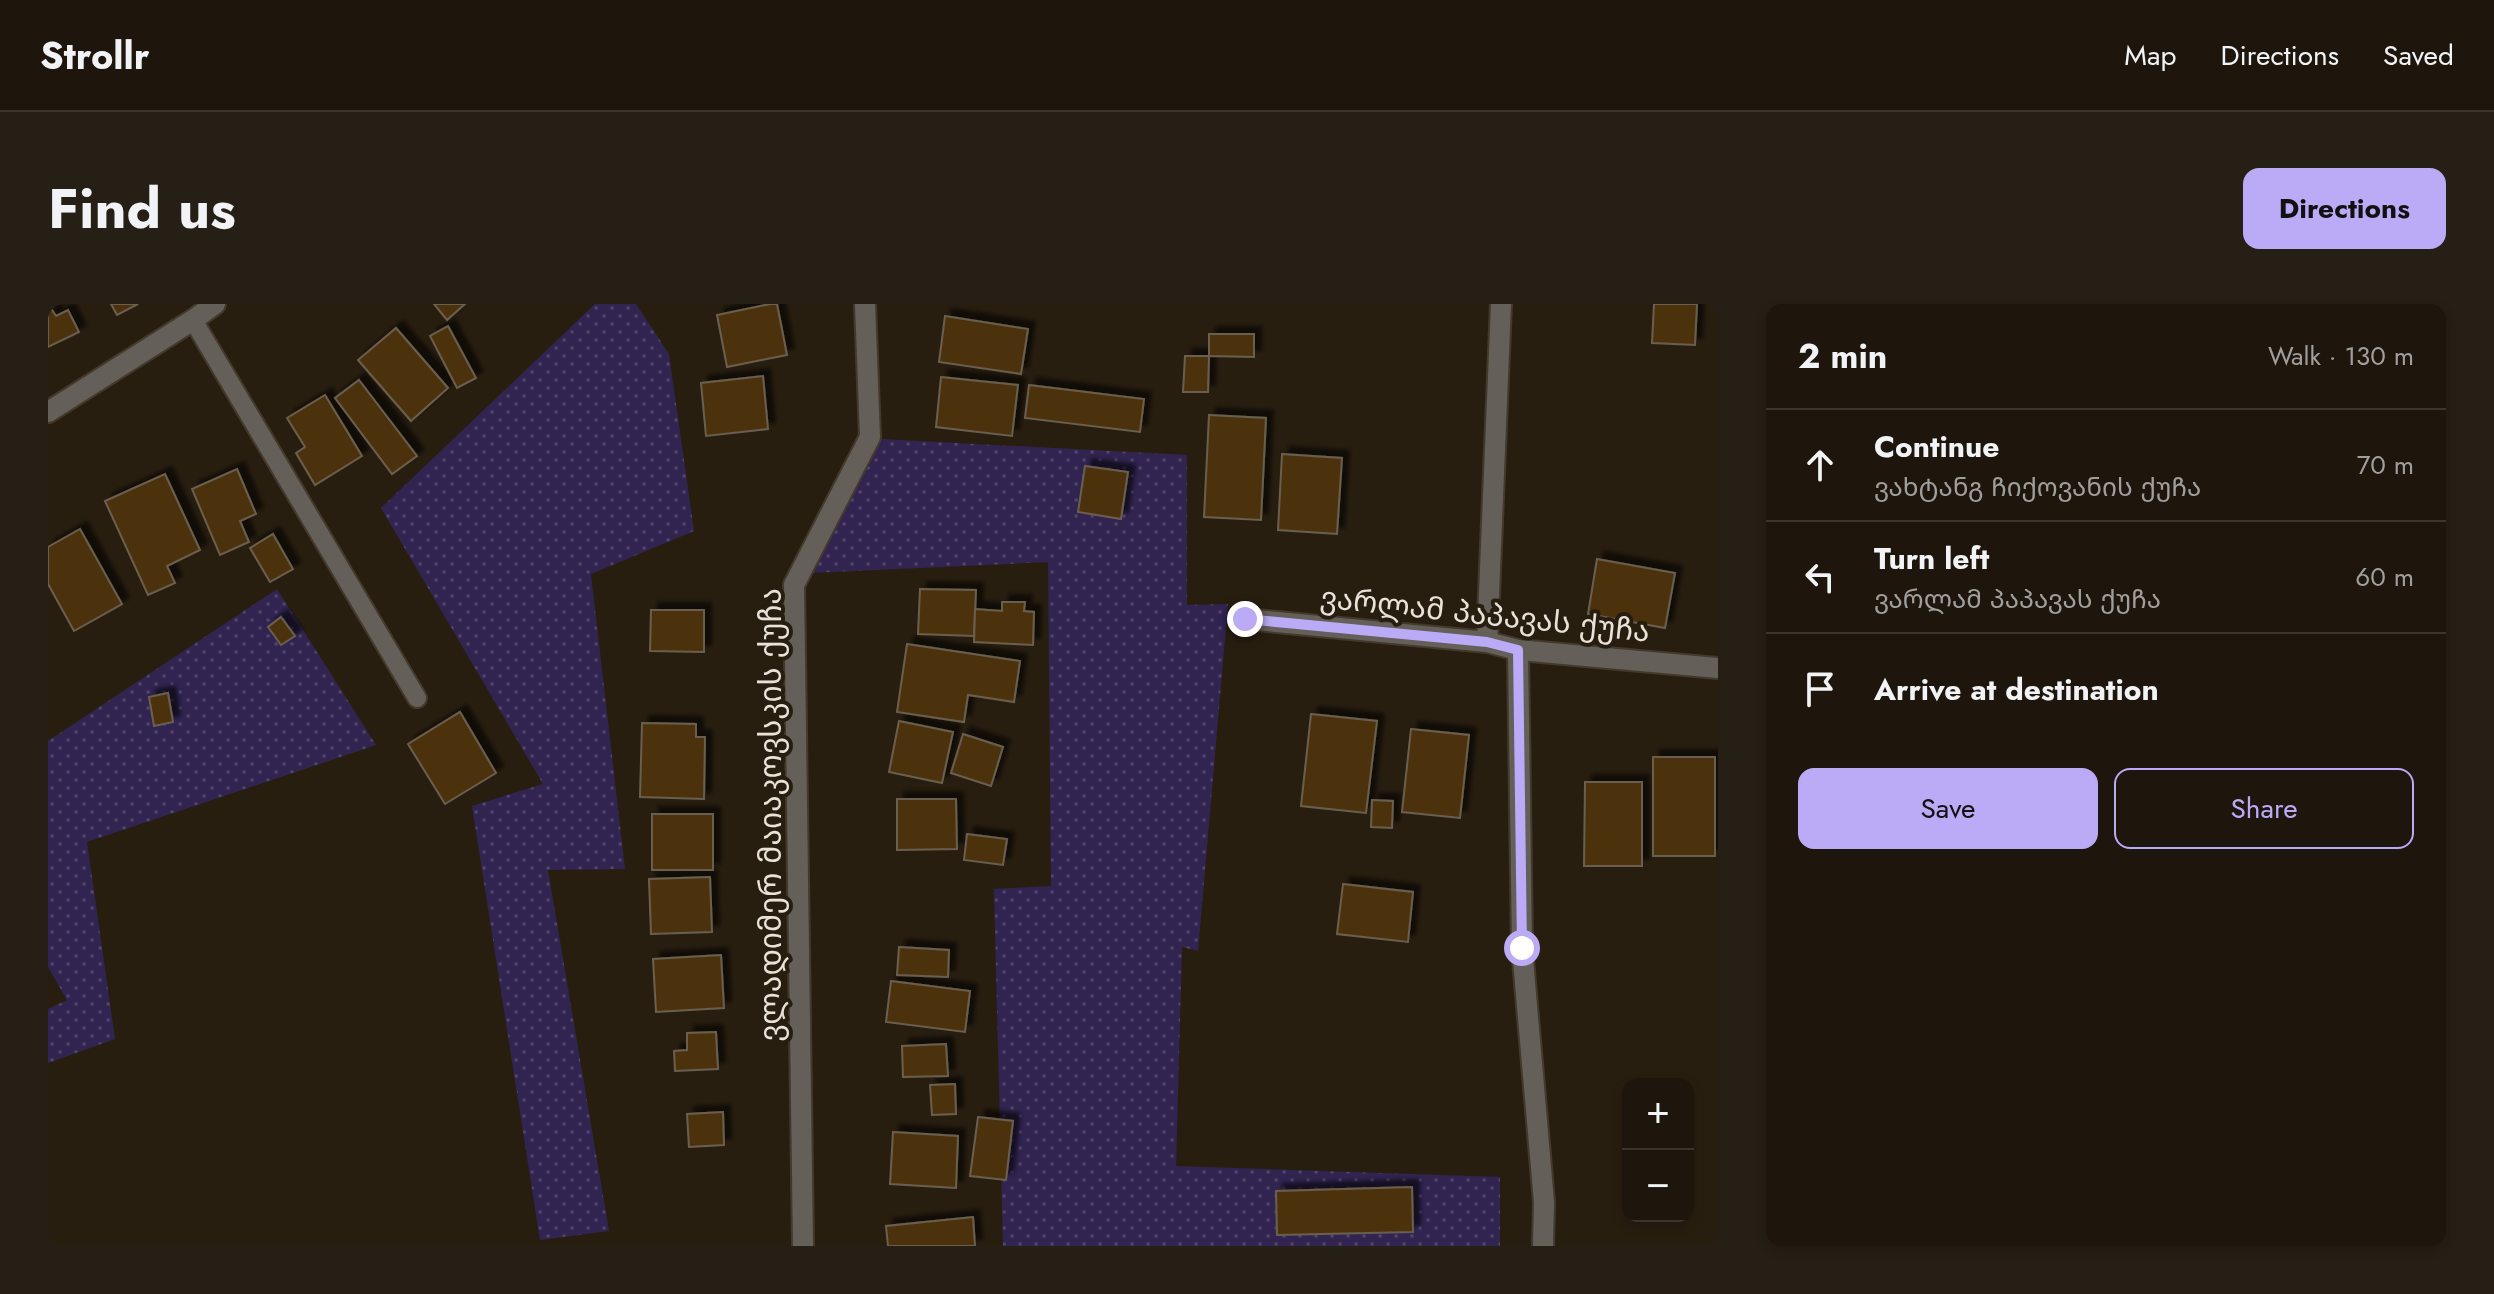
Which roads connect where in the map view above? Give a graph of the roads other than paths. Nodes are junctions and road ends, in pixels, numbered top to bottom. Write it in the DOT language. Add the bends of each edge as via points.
graph roads {
  1 [pos="215,304"];
  2 [pos="865,304"];
  3 [pos="1501,304"];
  4 [pos="193,320"];
  5 [pos="48,412"];
  6 [pos="1245,619"];
  7 [pos="1487,642"];
  8 [pos="1518,650"];
  9 [pos="1718,668"];
  10 [pos="417,698"];
  11 [pos="803,1246"];
  12 [pos="1543,1246"];
  1 -- 4 [label="street"];
  2 -- 11 [label="street, ვლადიმერ მაიაკოვსკის ქუჩა" via="870,437 794,585"];
  3 -- 7 [label="street"];
  4 -- 5 [label="street"];
  4 -- 10 [label="lane"];
  6 -- 7 [label="street, ვარლამ პაპავას ქუჩა"];
  7 -- 8 [label="street, ვარლამ პაპავას ქუჩა"];
  8 -- 9 [label="street, ვარლამ პაპავას ქუჩა"];
  8 -- 12 [label="street" via="1522,948 1544,1202"];
}
